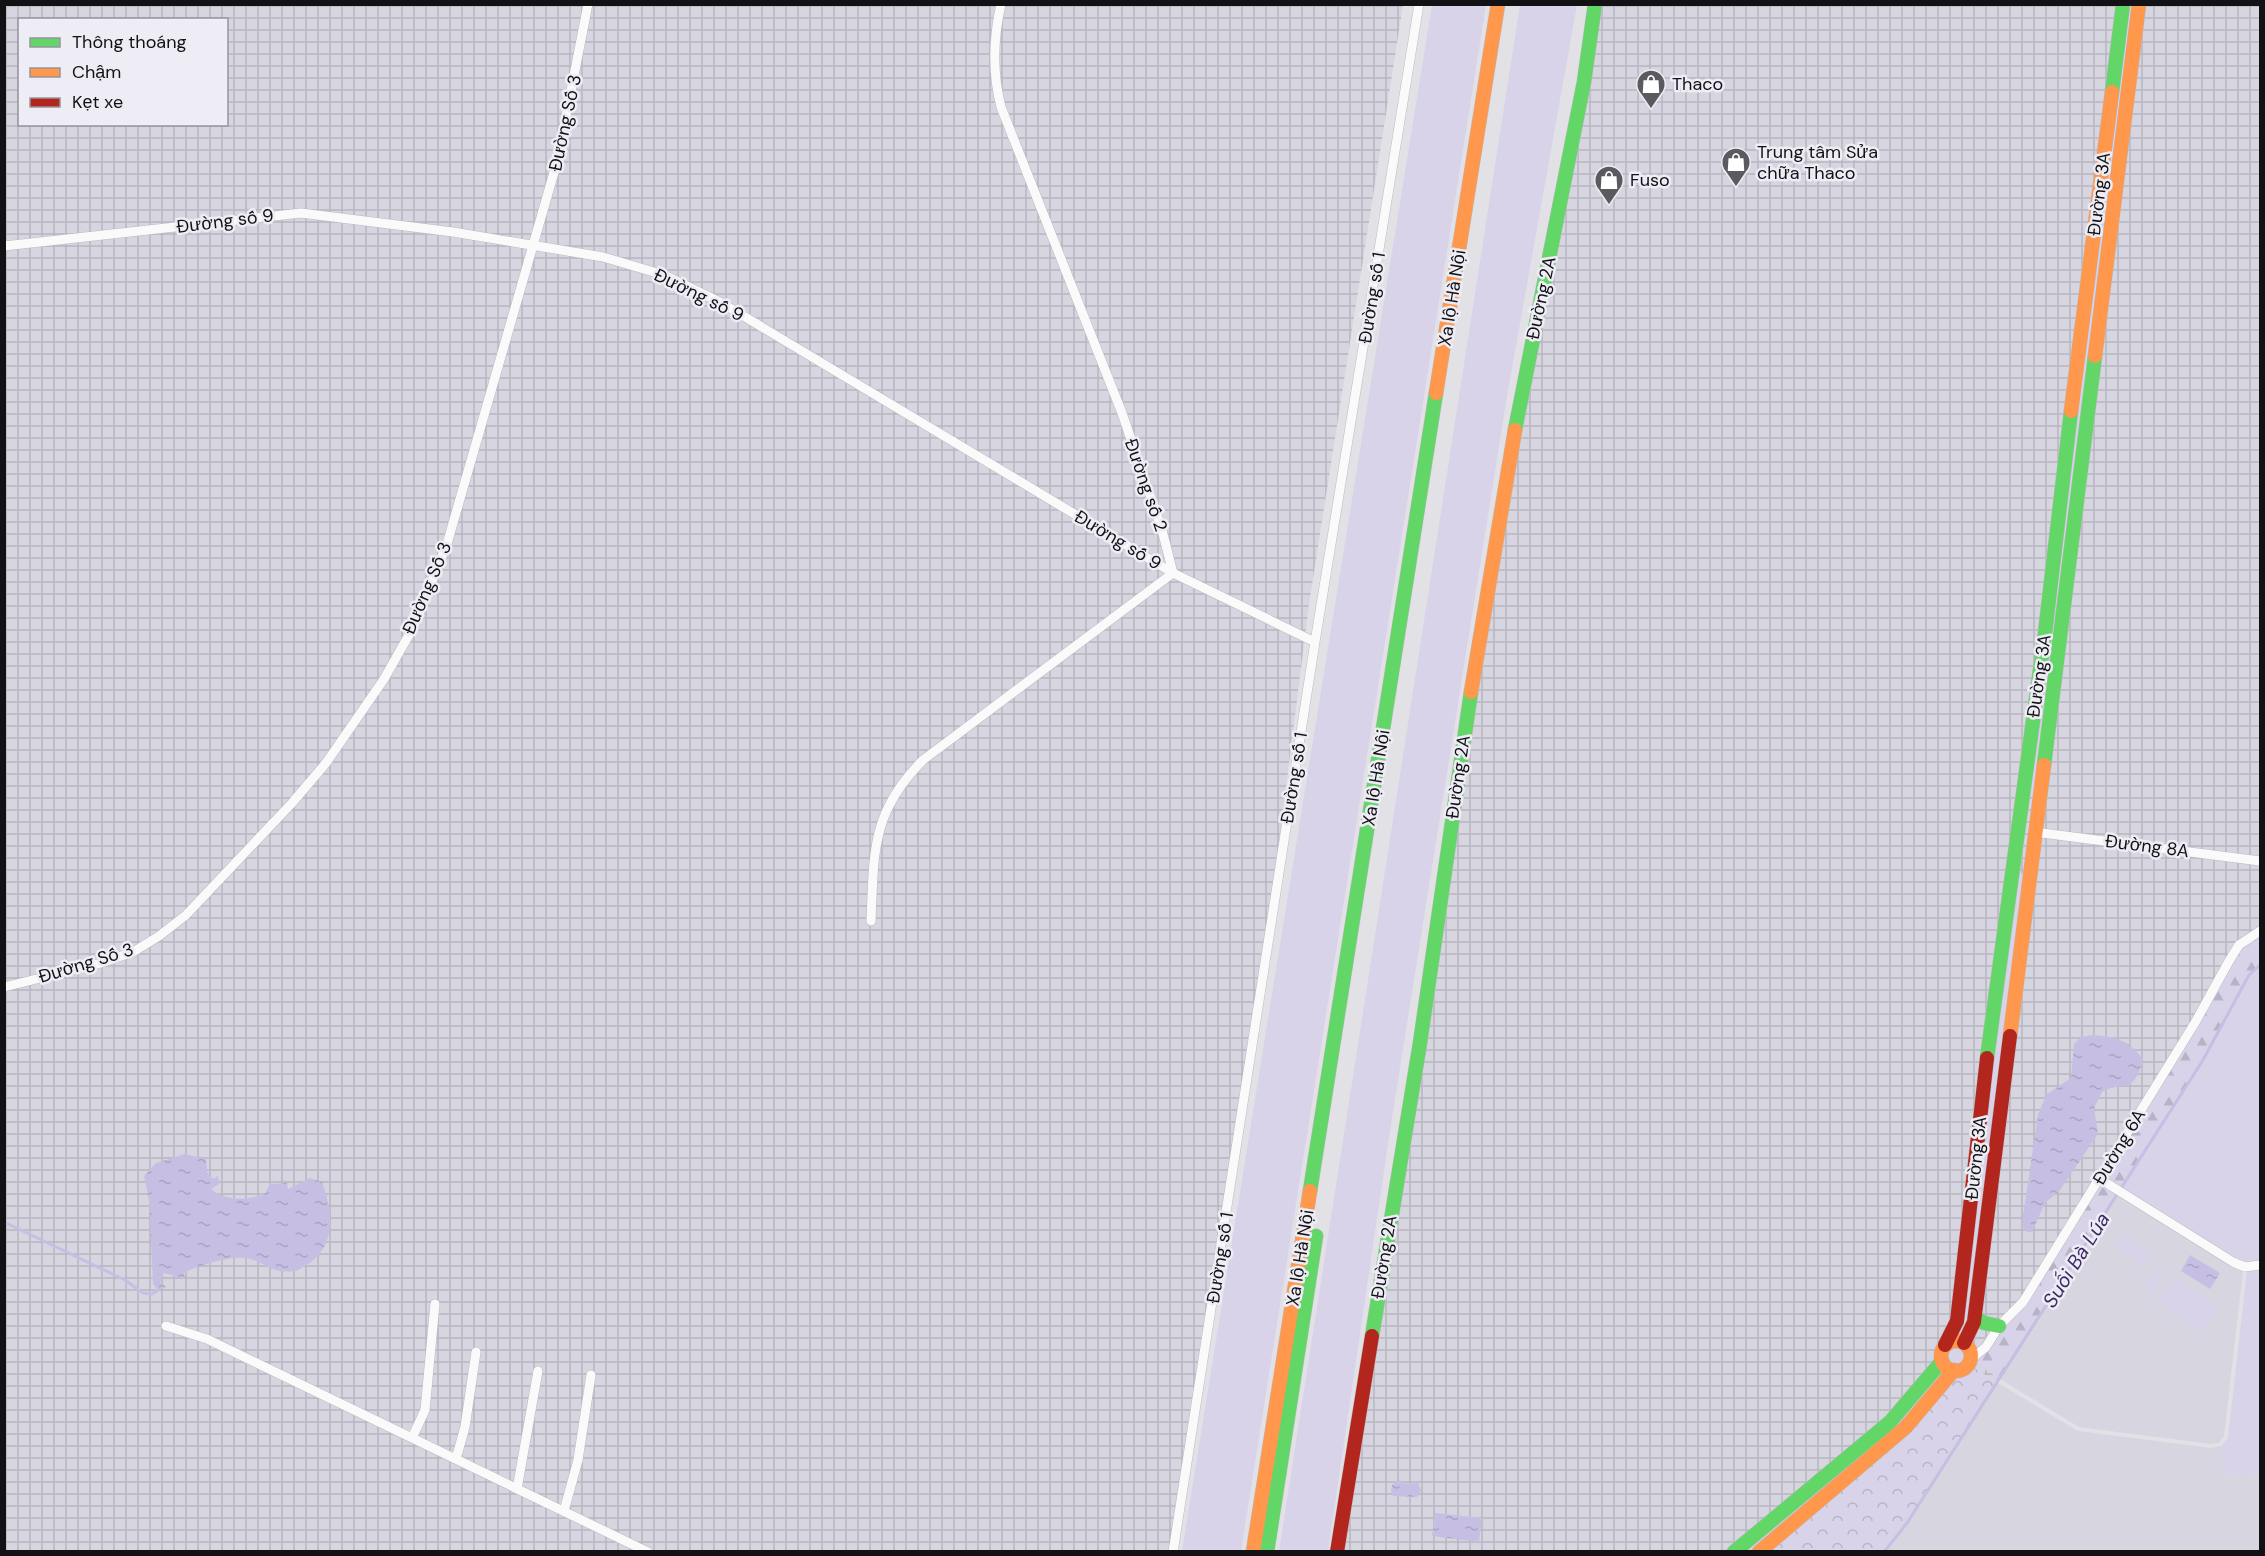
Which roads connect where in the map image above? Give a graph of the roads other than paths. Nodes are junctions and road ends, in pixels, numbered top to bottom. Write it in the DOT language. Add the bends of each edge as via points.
graph roads {
  1 [pos="588,4"];
  2 [pos="1001,4"];
  3 [pos="1419,4"];
  4 [pos="1498,4"];
  5 [pos="1511,4"];
  6 [pos="1595,4"];
  7 [pos="2123,4"];
  8 [pos="2139,4"];
  9 [pos="4,246"];
  10 [pos="535,246"];
  11 [pos="1173,573"];
  12 [pos="1315,642"];
  13 [pos="2019,830"];
  14 [pos="2034,831"];
  15 [pos="2260,861"];
  16 [pos="871,921"];
  17 [pos="2260,931"];
  18 [pos="4,987"];
  19 [pos="2104,1182"];
  20 [pos="2260,1265"];
  21 [pos="435,1304"];
  22 [pos="1974,1317"];
  23 [pos="166,1326"];
  24 [pos="1998,1326"];
  25 [pos="1964,1343"];
  26 [pos="1945,1345"];
  27 [pos="476,1352"];
  28 [pos="1971,1359"];
  29 [pos="1942,1361"];
  30 [pos="1954,1370"];
  31 [pos="538,1371"];
  32 [pos="591,1375"];
  33 [pos="412,1438"];
  34 [pos="456,1459"];
  35 [pos="517,1489"];
  36 [pos="564,1511"];
  37 [pos="648,1551"];
  38 [pos="1173,1551"];
  39 [pos="1253,1551"];
  40 [pos="1267,1551"];
  41 [pos="1337,1551"];
  42 [pos="1734,1551"];
  43 [pos="1759,1551"];
  1 -- 10 [label="street, Đường Số 3" via="557,162"];
  2 -- 11 [label="street, Đường số 2" via="994,64 1000,107 1122,412"];
  3 -- 12 [label="street, Đường số 1"];
  4 -- 39 [label="main road, Xa lộ Hà Nội"];
  5 -- 40 [label="main road, Xa lộ Hà Nội"];
  6 -- 41 [label="main road, Đường 2A" via="1584,82 1481,621 1420,1043"];
  7 -- 13 [label="main road, Đường 3A"];
  8 -- 14 [label="main road, Đường 3A"];
  9 -- 10 [label="street, Đường số 9" via="301,213"];
  10 -- 11 [label="street, Đường số 9" via="635,265 720,302"];
  10 -- 18 [label="street, Đường Số 3" via="438,570 414,626 384,679 326,763 260,839 186,915 159,936 132,952 101,963"];
  11 -- 12 [label="street, Đường số 9"];
  11 -- 16 [label="street" via="923,760 905,778 885,812 876,843"];
  12 -- 38 [label="street, Đường số 1"];
  13 -- 14 [label="main road"];
  13 -- 26 [label="main road, Đường 3A" via="1991,1024 1957,1320"];
  14 -- 15 [label="street, Đường 8A"];
  14 -- 22 [label="main road, Đường 3A"];
  17 -- 19 [label="street, Đường 6A" via="2239,945 2229,961"];
  19 -- 20 [label="street" via="2238,1265"];
  19 -- 24 [label="street, Đường 6A" via="2017,1310"];
  21 -- 33 [label="street" via="425,1410"];
  22 -- 24 [label="main road"];
  22 -- 25 [label="main road, Đường 3A"];
  23 -- 33 [label="street" via="207,1339"];
  24 -- 28 [label="street, Đường 6A" via="1986,1347"];
  25 -- 26 [label="main road" via="1954,1341"];
  25 -- 28 [label="main road"];
  26 -- 29 [label="main road"];
  27 -- 34 [label="street"];
  28 -- 30 [label="main road" via="1963,1369"];
  29 -- 30 [label="main road"];
  29 -- 42 [label="main road" via="1890,1422"];
  30 -- 43 [label="main road" via="1906,1427"];
  31 -- 35 [label="street"];
  32 -- 36 [label="street" via="578,1460"];
  33 -- 34 [label="street"];
  34 -- 35 [label="street"];
  35 -- 36 [label="street"];
  36 -- 37 [label="street"];
}
